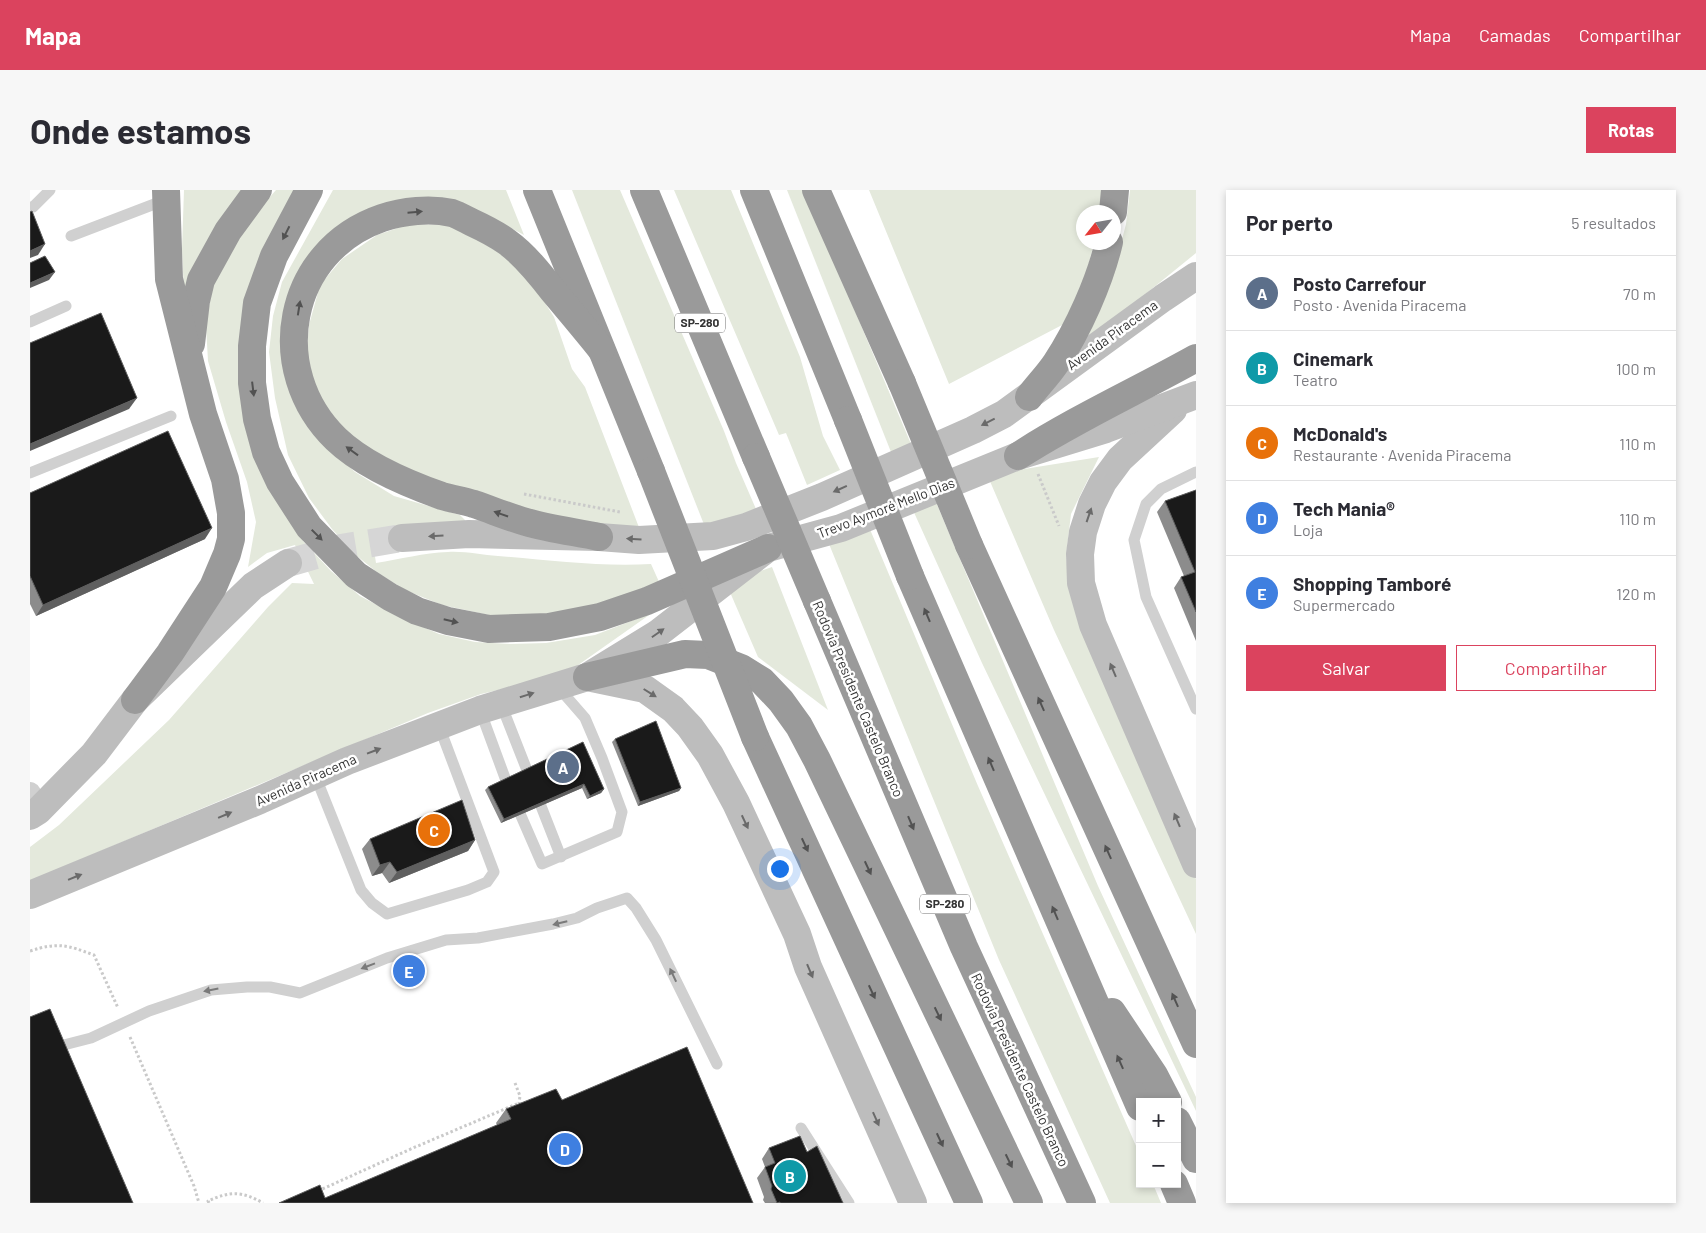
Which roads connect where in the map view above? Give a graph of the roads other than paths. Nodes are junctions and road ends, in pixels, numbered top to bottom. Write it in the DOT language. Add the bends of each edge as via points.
graph roads {
  1 [pos="50,190"];
  2 [pos="258,190"];
  3 [pos="309,190"];
  4 [pos="537,190"];
  5 [pos="644,190"];
  6 [pos="754,190"];
  7 [pos="816,190"];
  8 [pos="829,190"];
  9 [pos="1115,190"];
  10 [pos="166,195"];
  11 [pos="1114,205"];
  12 [pos="30,207"];
  13 [pos="828,218"];
  14 [pos="71,236"];
  15 [pos="1107,250"];
  16 [pos="1196,276"];
  17 [pos="66,306"];
  18 [pos="30,322"];
  19 [pos="601,348"];
  20 [pos="1196,358"];
  21 [pos="189,363"];
  22 [pos="1029,397"];
  23 [pos="1191,397"];
  24 [pos="171,416"];
  25 [pos="1024,467"];
  26 [pos="1196,472"];
  27 [pos="30,473"];
  28 [pos="599,537"];
  29 [pos="402,538"];
  30 [pos="768,548"];
  31 [pos="288,563"];
  32 [pos="586,677"];
  33 [pos="557,685"];
  34 [pos="135,700"];
  35 [pos="491,707"];
  36 [pos="1196,709"];
  37 [pos="439,726"];
  38 [pos="315,775"];
  39 [pos="33,807"];
  40 [pos="561,856"];
  41 [pos="1196,864"];
  42 [pos="30,896"];
  43 [pos="1073,953"];
  44 [pos="1196,1044"];
  45 [pos="52,1048"];
  46 [pos="717,1064"];
  47 [pos="1136,1098"];
  48 [pos="1166,1098"];
  49 [pos="801,1128"];
  50 [pos="1181,1129"];
  51 [pos="1196,1159"];
  52 [pos="1176,1188"];
  53 [pos="849,1203"];
  54 [pos="913,1203"];
  55 [pos="969,1203"];
  56 [pos="1029,1203"];
  57 [pos="1082,1203"];
  58 [pos="1182,1203"];
  1 -- 12 [label="lane"];
  2 -- 21 [label="highway" via="228,231 202,280 196,301"];
  3 -- 30 [label="highway, one-way" via="274,256 256,303 252,383 266,452 280,482 309,527 356,575 417,611 448,621 489,629 549,627 600,617 647,601"];
  4 -- 19 [label="highway"];
  5 -- 57 [label="highway, Rodovia Presidente Castelo Branco / SP-280, one-way, bridge" via="964,947"];
  43 -- 6 [label="highway, one-way, bridge" via="910,576"];
  7 -- 13 [label="highway"];
  8 -- 13 [label="highway"];
  9 -- 11 [label="highway"];
  10 -- 14 [label="lane"];
  10 -- 21 [label="highway" via="169,279"];
  44 -- 13 [label="highway, one-way, bridge" via="969,545 902,383"];
  15 -- 22 [label="highway" via="1074,331 1056,363"];
  16 -- 22 [label="main road, Avenida Piracema"];
  17 -- 18 [label="lane"];
  28 -- 19 [label="highway, one-way" via="526,522 444,496 367,461 337,439 316,414 301,386 294,358 299,302 306,282 324,256 340,241 369,223 397,213 426,211 452,213 509,243 536,269"];
  19 -- 55 [label="highway, one-way, bridge" via="755,736"];
  20 -- 25 [label="highway" via="1081,419"];
  21 -- 34 [label="highway" via="225,479 231,513 231,539 213,587"];
  22 -- 28 [label="main road, one-way" via="973,430 746,527 713,536 639,540"];
  23 -- 25 [label="main road, Trevo Aymoré Mello Dias" via="1106,429"];
  41 -- 23 [label="main road, one-way" via="1093,624 1081,582 1080,554 1083,532 1103,482 1120,459"];
  24 -- 27 [label="lane"];
  25 -- 30 [label="main road, Trevo Aymoré Mello Dias" via="841,528"];
  26 -- 36 [label="lane" via="1161,489 1146,504 1134,540 1146,597"];
  28 -- 29 [label="main road, one-way" via="469,534"];
  32 -- 30 [label="main road, Trevo Aymoré Mello Dias, one-way" via="657,634"];
  31 -- 34 [label="main road" via="253,586"];
  32 -- 33 [label="main road, Avenida Piracema"];
  32 -- 54 [label="main road, one-way" via="645,689 673,709 710,755 797,934 808,967"];
  32 -- 56 [label="highway, one-way" via="685,654 708,655 748,672 781,701 817,760"];
  35 -- 33 [label="main road, Avenida Piracema, one-way"];
  33 -- 40 [label="lane" via="585,718 622,812 617,832"];
  34 -- 39 [label="main road" via="94,754"];
  35 -- 37 [label="main road, Avenida Piracema"];
  35 -- 40 [label="lane"];
  35 -- 40 [label="lane" via="508,786 542,864"];
  38 -- 37 [label="main road, Avenida Piracema, one-way"];
  37 -- 38 [label="lane" via="494,872 487,882 468,890 387,914 372,903 361,890"];
  42 -- 38 [label="main road, Avenida Piracema, one-way"];
  47 -- 43 [label="highway, one-way"];
  43 -- 48 [label="highway"];
  46 -- 45 [label="lane, one-way" via="656,940 627,898 553,924 478,938 446,940 387,958 300,993 270,987 211,990 149,1011 91,1038"];
  49 -- 53 [label="lane"];
  50 -- 51 [label="highway"];
  52 -- 58 [label="highway"];
}
